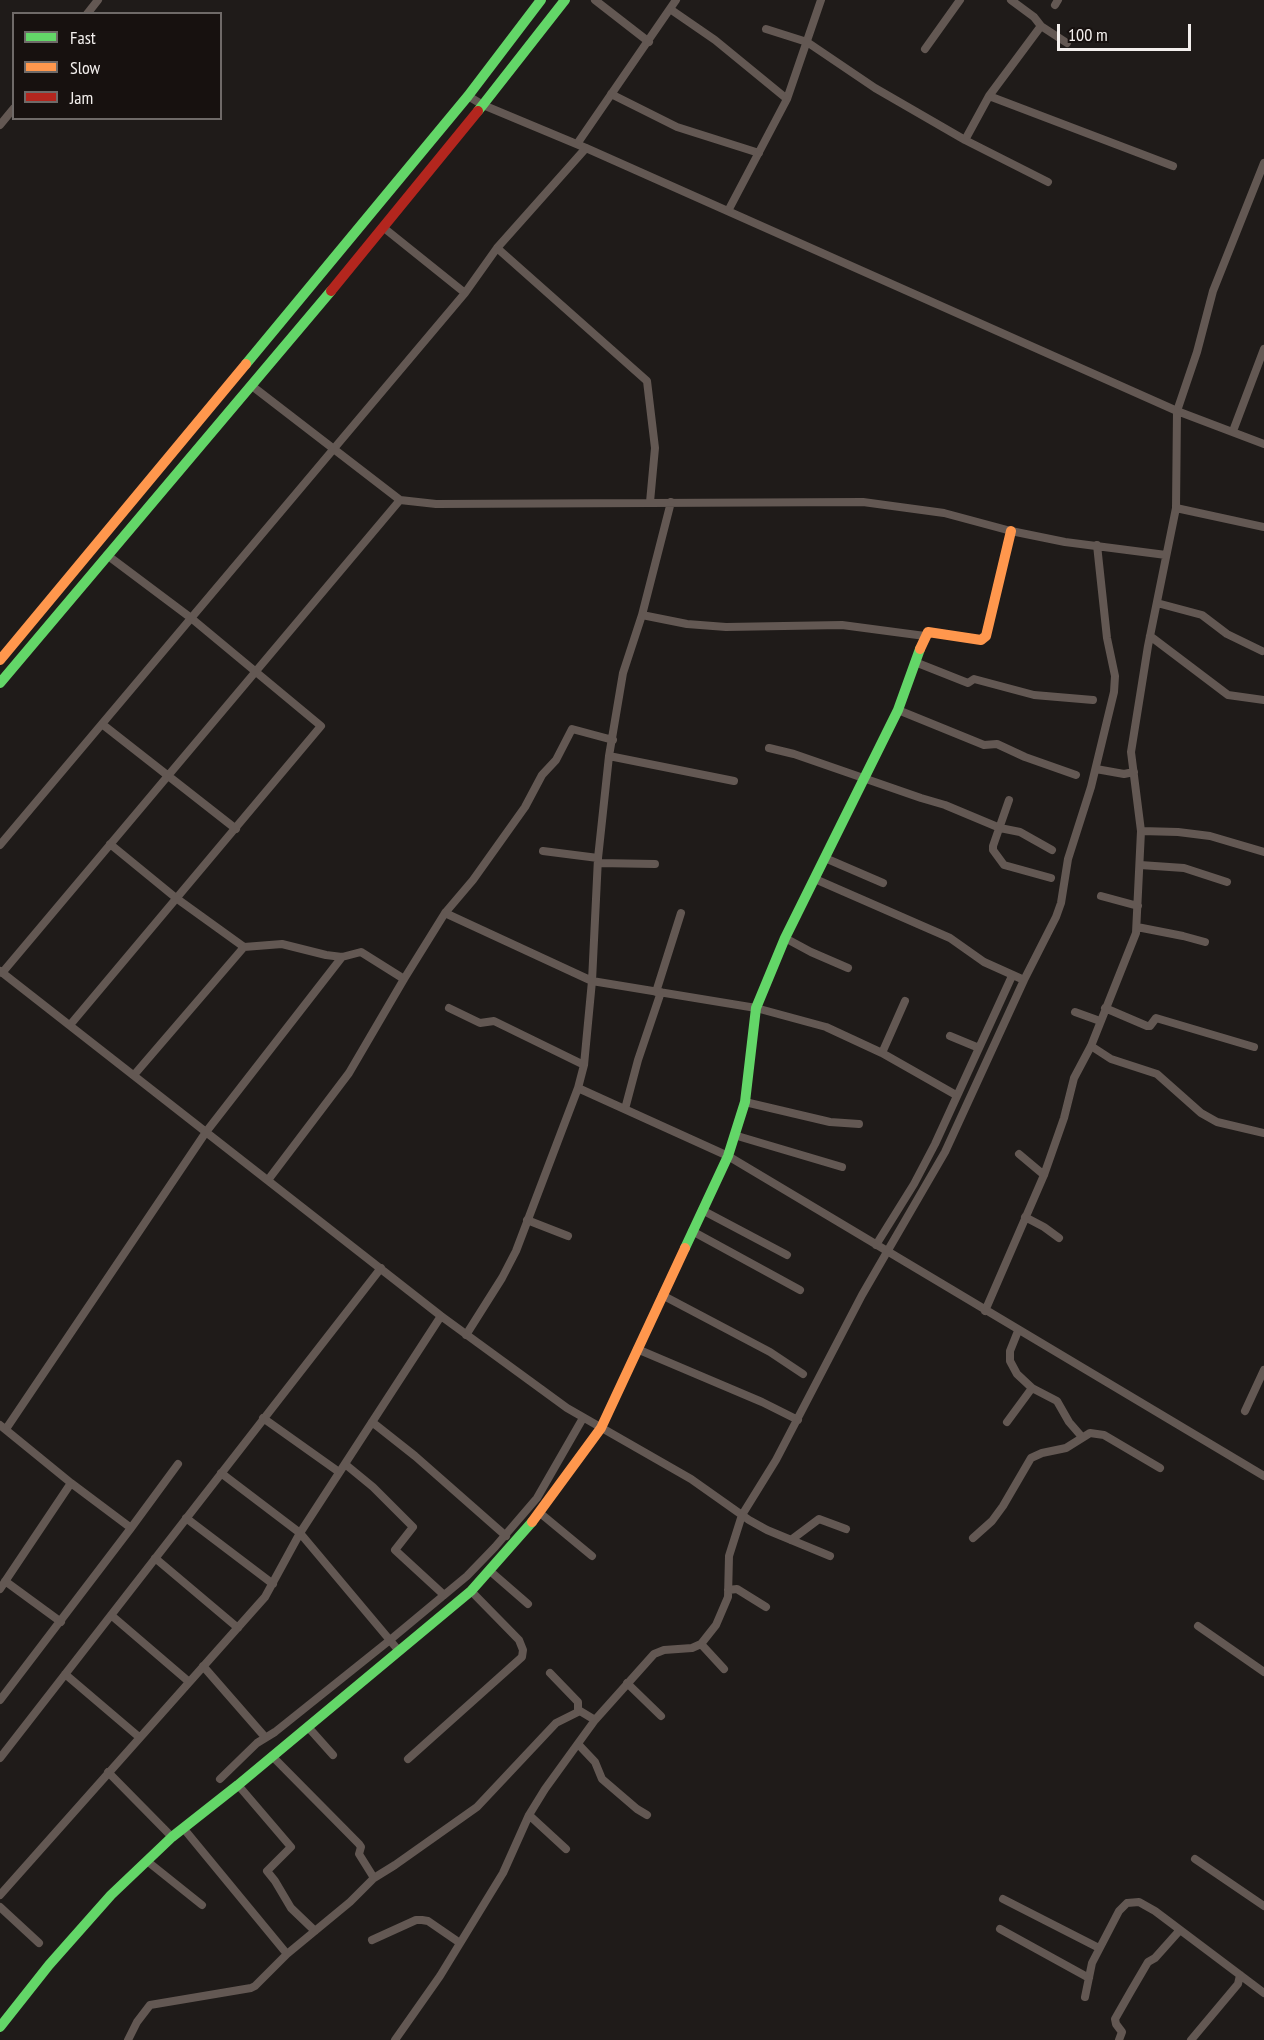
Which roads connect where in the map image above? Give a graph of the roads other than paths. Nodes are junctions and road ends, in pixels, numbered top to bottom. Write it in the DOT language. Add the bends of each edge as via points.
graph roads {
  1 [pos="98,0"];
  2 [pos="541,0"];
  3 [pos="565,0"];
  4 [pos="595,0"];
  5 [pos="676,0"];
  6 [pos="821,0"];
  7 [pos="960,0"];
  8 [pos="1011,0"];
  9 [pos="670,9"];
  10 [pos="89,12"];
  11 [pos="1041,26"];
  12 [pos="766,29"];
  13 [pos="649,42"];
  14 [pos="807,42"];
  15 [pos="1067,43"];
  16 [pos="925,49"];
  17 [pos="611,94"];
  18 [pos="468,96"];
  19 [pos="989,96"];
  20 [pos="787,99"];
  21 [pos="483,105"];
  22 [pos="12,110"];
  23 [pos="0,125"];
  24 [pos="965,140"];
  25 [pos="577,144"];
  26 [pos="586,148"];
  27 [pos="759,153"];
  28 [pos="1264,163"];
  29 [pos="1173,166"];
  30 [pos="1048,182"];
  31 [pos="728,211"];
  32 [pos="384,228"];
  33 [pos="497,248"];
  34 [pos="465,292"];
  35 [pos="1264,349"];
  36 [pos="252,386"];
  37 [pos="1177,411"];
  38 [pos="1233,431"];
  39 [pos="1264,444"];
  40 [pos="333,449"];
  41 [pos="400,500"];
  42 [pos="650,502"];
  43 [pos="671,502"];
  44 [pos="1176,508"];
  45 [pos="1264,527"];
  46 [pos="1011,531"];
  47 [pos="1097,545"];
  48 [pos="107,555"];
  49 [pos="1166,555"];
  50 [pos="1157,603"];
  51 [pos="642,615"];
  52 [pos="191,618"];
  53 [pos="925,636"];
  54 [pos="1150,636"];
  55 [pos="1262,651"];
  56 [pos="0,660"];
  57 [pos="915,662"];
  58 [pos="256,672"];
  59 [pos="0,683"];
  60 [pos="1093,700"];
  61 [pos="1264,700"];
  62 [pos="898,710"];
  63 [pos="102,724"];
  64 [pos="613,740"];
  65 [pos="769,748"];
  66 [pos="609,756"];
  67 [pos="1096,769"];
  68 [pos="1134,772"];
  69 [pos="1076,775"];
  70 [pos="168,776"];
  71 [pos="864,777"];
  72 [pos="734,781"];
  73 [pos="1009,800"];
  74 [pos="1000,828"];
  75 [pos="236,829"];
  76 [pos="1141,831"];
  77 [pos="110,844"];
  78 [pos="0,845"];
  79 [pos="1052,849"];
  80 [pos="543,851"];
  81 [pos="1264,852"];
  82 [pos="825,858"];
  83 [pos="598,860"];
  84 [pos="655,864"];
  85 [pos="1140,865"];
  86 [pos="1051,878"];
  87 [pos="815,879"];
  88 [pos="1227,882"];
  89 [pos="883,883"];
  90 [pos="1101,896"];
  91 [pos="176,898"];
  92 [pos="1138,906"];
  93 [pos="445,913"];
  94 [pos="681,913"];
  95 [pos="1137,927"];
  96 [pos="785,938"];
  97 [pos="1204,942"];
  98 [pos="244,947"];
  99 [pos="342,957"];
  100 [pos="848,968"];
  101 [pos="1,972"];
  102 [pos="1012,975"];
  103 [pos="404,979"];
  104 [pos="1024,980"];
  105 [pos="592,981"];
  106 [pos="658,992"];
  107 [pos="905,1001"];
  108 [pos="449,1008"];
  109 [pos="756,1008"];
  110 [pos="1105,1008"];
  111 [pos="1075,1012"];
  112 [pos="1100,1021"];
  113 [pos="70,1025"];
  114 [pos="950,1036"];
  115 [pos="1091,1046"];
  116 [pos="1254,1047"];
  117 [pos="979,1048"];
  118 [pos="882,1053"];
  119 [pos="584,1065"];
  120 [pos="134,1075"];
  121 [pos="578,1088"];
  122 [pos="956,1095"];
  123 [pos="745,1102"];
  124 [pos="625,1109"];
  125 [pos="859,1124"];
  126 [pos="206,1132"];
  127 [pos="1264,1133"];
  128 [pos="734,1136"];
  129 [pos="1019,1154"];
  130 [pos="728,1156"];
  131 [pos="842,1167"];
  132 [pos="1044,1175"];
  133 [pos="268,1180"];
  134 [pos="702,1210"];
  135 [pos="1025,1217"];
  136 [pos="527,1220"];
  137 [pos="692,1232"];
  138 [pos="568,1236"];
  139 [pos="1059,1238"];
  140 [pos="876,1245"];
  141 [pos="888,1252"];
  142 [pos="787,1255"];
  143 [pos="381,1268"];
  144 [pos="800,1290"];
  145 [pos="662,1295"];
  146 [pos="985,1311"];
  147 [pos="441,1316"];
  148 [pos="1018,1331"];
  149 [pos="466,1335"];
  150 [pos="637,1349"];
  151 [pos="1264,1371"];
  152 [pos="803,1374"];
  153 [pos="1032,1388"];
  154 [pos="1245,1411"];
  155 [pos="263,1418"];
  156 [pos="583,1418"];
  157 [pos="798,1420"];
  158 [pos="372,1422"];
  159 [pos="1006,1422"];
  160 [pos="3,1427"];
  161 [pos="600,1428"];
  162 [pos="1082,1437"];
  163 [pos="178,1464"];
  164 [pos="345,1464"];
  165 [pos="1160,1468"];
  166 [pos="339,1472"];
  167 [pos="221,1473"];
  168 [pos="1264,1476"];
  169 [pos="71,1483"];
  170 [pos="540,1513"];
  171 [pos="742,1515"];
  172 [pos="186,1518"];
  173 [pos="131,1528"];
  174 [pos="846,1529"];
  175 [pos="300,1533"];
  176 [pos="506,1536"];
  177 [pos="974,1538"];
  178 [pos="791,1540"];
  179 [pos="592,1556"];
  180 [pos="830,1556"];
  181 [pos="155,1558"];
  182 [pos="490,1571"];
  183 [pos="467,1576"];
  184 [pos="5,1581"];
  185 [pos="273,1584"];
  186 [pos="473,1588"];
  187 [pos="0,1589"];
  188 [pos="728,1590"];
  189 [pos="444,1595"];
  190 [pos="528,1604"];
  191 [pos="766,1607"];
  192 [pos="111,1615"];
  193 [pos="61,1622"];
  194 [pos="1198,1626"];
  195 [pos="238,1628"];
  196 [pos="390,1641"];
  197 [pos="701,1644"];
  198 [pos="399,1651"];
  199 [pos="203,1666"];
  200 [pos="724,1670"];
  201 [pos="1264,1672"];
  202 [pos="550,1673"];
  203 [pos="65,1674"];
  204 [pos="188,1681"];
  205 [pos="627,1683"];
  206 [pos="0,1700"];
  207 [pos="578,1711"];
  208 [pos="660,1716"];
  209 [pos="595,1720"];
  210 [pos="308,1726"];
  211 [pos="139,1737"];
  212 [pos="265,1737"];
  213 [pos="578,1744"];
  214 [pos="333,1755"];
  215 [pos="272,1756"];
  216 [pos="0,1758"];
  217 [pos="408,1759"];
  218 [pos="108,1772"];
  219 [pos="220,1779"];
  220 [pos="238,1785"];
  221 [pos="529,1815"];
  222 [pos="647,1815"];
  223 [pos="184,1829"];
  224 [pos="172,1837"];
  225 [pos="566,1849"];
  226 [pos="1196,1859"];
  227 [pos="147,1861"];
  228 [pos="374,1878"];
  229 [pos="0,1895"];
  230 [pos="1003,1899"];
  231 [pos="202,1905"];
  232 [pos="1264,1906"];
  233 [pos="0,1907"];
  234 [pos="1000,1929"];
  235 [pos="1180,1930"];
  236 [pos="315,1931"];
  237 [pos="372,1940"];
  238 [pos="39,1943"];
  239 [pos="460,1943"];
  240 [pos="1100,1948"];
  241 [pos="287,1954"];
  242 [pos="1240,1975"];
  243 [pos="1089,1978"];
  244 [pos="1264,1993"];
  245 [pos="1085,1996"];
  246 [pos="0,2027"];
  247 [pos="128,2040"];
  248 [pos="395,2040"];
  249 [pos="1119,2040"];
  250 [pos="1191,2040"];
  1 -- 10 [label="street"];
  2 -- 18 [label="street"];
  3 -- 21 [label="street"];
  4 -- 13 [label="street"];
  5 -- 9 [label="street"];
  6 -- 14 [label="street"];
  7 -- 16 [label="street"];
  8 -- 11 [label="street"];
  9 -- 13 [label="street"];
  9 -- 20 [label="street"];
  11 -- 15 [label="street"];
  11 -- 19 [label="street"];
  12 -- 14 [label="street"];
  13 -- 17 [label="street"];
  14 -- 20 [label="street"];
  14 -- 24 [label="street" via="875,88"];
  17 -- 25 [label="street"];
  17 -- 27 [label="street" via="676,127"];
  18 -- 21 [label="street"];
  18 -- 56 [label="street"];
  19 -- 24 [label="street"];
  19 -- 29 [label="street"];
  20 -- 27 [label="street"];
  21 -- 25 [label="street"];
  21 -- 32 [label="street"];
  22 -- 23 [label="street"];
  24 -- 30 [label="street"];
  25 -- 26 [label="street"];
  26 -- 31 [label="street"];
  26 -- 33 [label="street"];
  27 -- 31 [label="street"];
  28 -- 37 [label="street" via="1213,291"];
  31 -- 37 [label="street"];
  32 -- 34 [label="street"];
  32 -- 36 [label="street"];
  33 -- 34 [label="street"];
  33 -- 42 [label="street" via="647,381 655,447"];
  34 -- 40 [label="street"];
  35 -- 38 [label="street"];
  36 -- 40 [label="street"];
  36 -- 48 [label="street"];
  37 -- 38 [label="street"];
  37 -- 44 [label="street"];
  38 -- 39 [label="street"];
  40 -- 41 [label="street"];
  40 -- 52 [label="street"];
  41 -- 42 [label="street" via="436,504"];
  41 -- 58 [label="street"];
  42 -- 43 [label="street"];
  43 -- 46 [label="street" via="863,502 944,513"];
  43 -- 51 [label="street"];
  44 -- 45 [label="street"];
  44 -- 49 [label="street"];
  46 -- 47 [label="street"];
  46 -- 53 [label="street" via="984,639 928,632"];
  47 -- 49 [label="street"];
  47 -- 67 [label="street" via="1114,692"];
  48 -- 52 [label="street"];
  48 -- 59 [label="street"];
  49 -- 50 [label="street"];
  50 -- 54 [label="street"];
  50 -- 55 [label="street" via="1202,615 1227,634"];
  51 -- 53 [label="street" via="726,627 842,625"];
  51 -- 64 [label="street" via="623,673"];
  52 -- 58 [label="street"];
  52 -- 63 [label="street"];
  53 -- 57 [label="street"];
  54 -- 61 [label="street" via="1228,695"];
  54 -- 68 [label="street" via="1131,752"];
  57 -- 60 [label="street" via="968,683 974,679 1034,695"];
  57 -- 62 [label="street"];
  58 -- 70 [label="street"];
  58 -- 75 [label="street" via="321,726"];
  62 -- 69 [label="street" via="984,745 997,744"];
  62 -- 71 [label="street"];
  63 -- 70 [label="street"];
  63 -- 78 [label="street"];
  64 -- 66 [label="street"];
  64 -- 93 [label="street" via="572,729 525,807"];
  65 -- 71 [label="street"];
  66 -- 72 [label="street"];
  66 -- 83 [label="street"];
  67 -- 68 [label="street"];
  67 -- 104 [label="street" via="1068,859 1056,918"];
  68 -- 76 [label="street"];
  70 -- 75 [label="street"];
  70 -- 77 [label="street"];
  71 -- 74 [label="street"];
  71 -- 82 [label="street"];
  73 -- 74 [label="street"];
  74 -- 79 [label="street" via="1020,832"];
  74 -- 86 [label="street" via="993,850 1004,865"];
  75 -- 91 [label="street"];
  76 -- 81 [label="street" via="1210,836"];
  76 -- 85 [label="street"];
  77 -- 91 [label="street"];
  77 -- 101 [label="street"];
  80 -- 83 [label="street"];
  82 -- 87 [label="street"];
  82 -- 89 [label="street"];
  83 -- 84 [label="street"];
  83 -- 105 [label="street"];
  85 -- 88 [label="street" via="1184,868"];
  85 -- 92 [label="street"];
  87 -- 96 [label="street"];
  87 -- 102 [label="street" via="950,938 984,962"];
  90 -- 92 [label="street"];
  91 -- 98 [label="street"];
  91 -- 113 [label="street"];
  92 -- 95 [label="street"];
  93 -- 103 [label="street"];
  93 -- 105 [label="street"];
  94 -- 106 [label="street"];
  95 -- 97 [label="street"];
  95 -- 110 [label="street"];
  96 -- 100 [label="street"];
  96 -- 109 [label="street"];
  98 -- 99 [label="street" via="282,944"];
  98 -- 120 [label="street"];
  99 -- 103 [label="street" via="361,952"];
  99 -- 126 [label="street"];
  101 -- 113 [label="street"];
  102 -- 104 [label="street"];
  102 -- 117 [label="street"];
  103 -- 133 [label="street" via="350,1072"];
  104 -- 141 [label="street" via="945,1152"];
  105 -- 106 [label="street"];
  105 -- 119 [label="street"];
  106 -- 109 [label="street"];
  106 -- 124 [label="street"];
  107 -- 118 [label="street"];
  108 -- 119 [label="street" via="480,1023 494,1021"];
  109 -- 118 [label="street" via="826,1027"];
  109 -- 123 [label="street"];
  110 -- 112 [label="street"];
  110 -- 116 [label="street" via="1149,1027 1156,1018"];
  111 -- 112 [label="street"];
  112 -- 115 [label="street"];
  113 -- 120 [label="street"];
  114 -- 117 [label="street"];
  115 -- 127 [label="street" via="1111,1059 1157,1074 1217,1122"];
  115 -- 132 [label="street" via="1074,1078"];
  117 -- 122 [label="street"];
  118 -- 122 [label="street"];
  119 -- 121 [label="street"];
  120 -- 126 [label="street"];
  121 -- 124 [label="street"];
  121 -- 136 [label="street"];
  122 -- 140 [label="street" via="914,1184"];
  123 -- 125 [label="street" via="830,1122"];
  123 -- 128 [label="street"];
  124 -- 130 [label="street"];
  126 -- 133 [label="street"];
  126 -- 160 [label="street"];
  128 -- 130 [label="street"];
  128 -- 131 [label="street"];
  129 -- 132 [label="street"];
  130 -- 134 [label="street"];
  130 -- 140 [label="street"];
  132 -- 135 [label="street"];
  133 -- 143 [label="street"];
  134 -- 137 [label="street"];
  134 -- 142 [label="street"];
  135 -- 139 [label="street"];
  135 -- 146 [label="street"];
  136 -- 138 [label="street"];
  136 -- 149 [label="street" via="502,1278"];
  137 -- 144 [label="street"];
  137 -- 145 [label="street"];
  140 -- 141 [label="street"];
  141 -- 146 [label="street"];
  141 -- 157 [label="street"];
  143 -- 147 [label="street"];
  143 -- 155 [label="street"];
  145 -- 150 [label="street"];
  145 -- 152 [label="street" via="770,1352"];
  146 -- 148 [label="street"];
  147 -- 149 [label="street"];
  147 -- 158 [label="street"];
  148 -- 153 [label="street" via="1010,1361"];
  148 -- 168 [label="street"];
  149 -- 156 [label="street"];
  150 -- 157 [label="street"];
  150 -- 161 [label="street"];
  151 -- 154 [label="street"];
  153 -- 159 [label="street"];
  153 -- 162 [label="street" via="1057,1401"];
  155 -- 166 [label="street"];
  155 -- 167 [label="street"];
  156 -- 161 [label="street"];
  156 -- 176 [label="street" via="537,1498"];
  157 -- 171 [label="street"];
  158 -- 164 [label="street"];
  158 -- 176 [label="street"];
  160 -- 169 [label="street"];
  161 -- 170 [label="street"];
  161 -- 171 [label="street" via="691,1479"];
  162 -- 165 [label="street" via="1090,1433 1104,1435"];
  162 -- 177 [label="street" via="1066,1448 1031,1458 1003,1506"];
  163 -- 173 [label="street"];
  164 -- 166 [label="street"];
  164 -- 189 [label="street" via="413,1527 395,1550"];
  166 -- 175 [label="street"];
  167 -- 172 [label="street"];
  167 -- 175 [label="street"];
  169 -- 173 [label="street"];
  169 -- 184 [label="street"];
  170 -- 179 [label="street"];
  170 -- 182 [label="street"];
  171 -- 178 [label="street"];
  171 -- 188 [label="street" via="729,1556"];
  172 -- 181 [label="street"];
  172 -- 185 [label="street"];
  173 -- 193 [label="street"];
  174 -- 178 [label="street" via="819,1519"];
  175 -- 185 [label="street"];
  175 -- 196 [label="street"];
  176 -- 183 [label="street"];
  178 -- 180 [label="street"];
  181 -- 192 [label="street"];
  181 -- 195 [label="street"];
  182 -- 186 [label="street"];
  182 -- 190 [label="street"];
  183 -- 186 [label="street"];
  183 -- 189 [label="street"];
  184 -- 187 [label="street"];
  184 -- 193 [label="street"];
  185 -- 195 [label="street"];
  186 -- 198 [label="street"];
  186 -- 217 [label="street" via="519,1640 522,1657"];
  188 -- 191 [label="street" via="737,1589"];
  188 -- 197 [label="street" via="720,1618"];
  189 -- 196 [label="street"];
  192 -- 203 [label="street"];
  192 -- 204 [label="street"];
  193 -- 206 [label="street"];
  194 -- 201 [label="street"];
  195 -- 199 [label="street"];
  196 -- 198 [label="street"];
  196 -- 212 [label="street"];
  197 -- 200 [label="street"];
  197 -- 205 [label="street" via="654,1654"];
  198 -- 210 [label="street"];
  199 -- 204 [label="street"];
  199 -- 212 [label="street"];
  202 -- 207 [label="street" via="578,1702"];
  203 -- 211 [label="street"];
  203 -- 216 [label="street"];
  204 -- 211 [label="street"];
  205 -- 208 [label="street"];
  205 -- 209 [label="street"];
  207 -- 209 [label="street"];
  207 -- 228 [label="street" via="556,1723 477,1807"];
  209 -- 213 [label="street"];
  210 -- 214 [label="street"];
  210 -- 215 [label="street"];
  211 -- 218 [label="street"];
  212 -- 219 [label="street"];
  213 -- 221 [label="street"];
  213 -- 222 [label="street" via="595,1762 602,1779"];
  215 -- 220 [label="street"];
  215 -- 228 [label="street" via="360,1844 359,1854"];
  218 -- 224 [label="street"];
  218 -- 229 [label="street"];
  220 -- 223 [label="street"];
  220 -- 236 [label="street" via="291,1847 267,1871 291,1908"];
  221 -- 225 [label="street"];
  221 -- 239 [label="street" via="503,1873"];
  223 -- 224 [label="street"];
  223 -- 241 [label="street"];
  224 -- 227 [label="street"];
  226 -- 232 [label="street"];
  227 -- 231 [label="street"];
  227 -- 246 [label="street" via="49,1965"];
  228 -- 236 [label="street"];
  230 -- 240 [label="street"];
  233 -- 238 [label="street"];
  234 -- 243 [label="street"];
  235 -- 240 [label="street" via="1139,1902 1127,1903"];
  235 -- 242 [label="street"];
  235 -- 249 [label="street" via="1148,1962 1115,2019 1122,2032"];
  236 -- 241 [label="street"];
  237 -- 239 [label="street" via="422,1920"];
  239 -- 248 [label="street"];
  240 -- 243 [label="street"];
  241 -- 247 [label="street" via="251,1988 150,2006"];
  242 -- 244 [label="street"];
  242 -- 250 [label="street" via="1238,1984"];
  243 -- 245 [label="street"];
}
